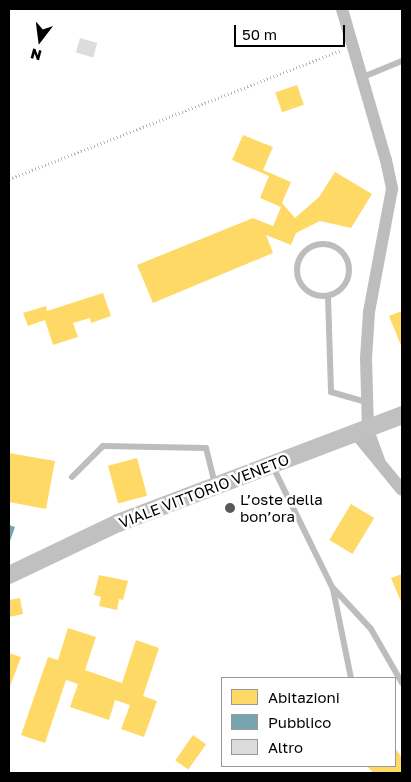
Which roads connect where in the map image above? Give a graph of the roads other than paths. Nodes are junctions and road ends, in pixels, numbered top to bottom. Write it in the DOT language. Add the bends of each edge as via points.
graph roads {
  1 [pos="342,9"];
  2 [pos="402,60"];
  3 [pos="363,77"];
  4 [pos="328,296"];
  5 [pos="367,402"];
  6 [pos="402,415"];
  7 [pos="362,432"];
  8 [pos="272,466"];
  9 [pos="72,476"];
  10 [pos="216,486"];
  11 [pos="402,490"];
  12 [pos="9,575"];
  13 [pos="333,588"];
  14 [pos="352,677"];
  15 [pos="402,682"];
  1 -- 3 [label="street"];
  2 -- 3 [label="lane"];
  3 -- 5 [label="street" via="392,190 369,312"];
  4 -- 4 [label="lane" via="343,288 349,264 333,245 316,244 302,255 298,263 299,280 310,293"];
  4 -- 5 [label="lane" via="331,392"];
  5 -- 7 [label="street"];
  6 -- 7 [label="main road, VIALE VITTORIO VENETO"];
  7 -- 8 [label="main road, VIALE VITTORIO VENETO"];
  7 -- 11 [label="street"];
  8 -- 10 [label="main road, VIALE VITTORIO VENETO"];
  8 -- 13 [label="lane"];
  9 -- 10 [label="lane" via="103,446 206,448"];
  10 -- 12 [label="main road, VIALE VITTORIO VENETO" via="118,523"];
  13 -- 14 [label="lane"];
  13 -- 15 [label="lane" via="371,629"];
}
